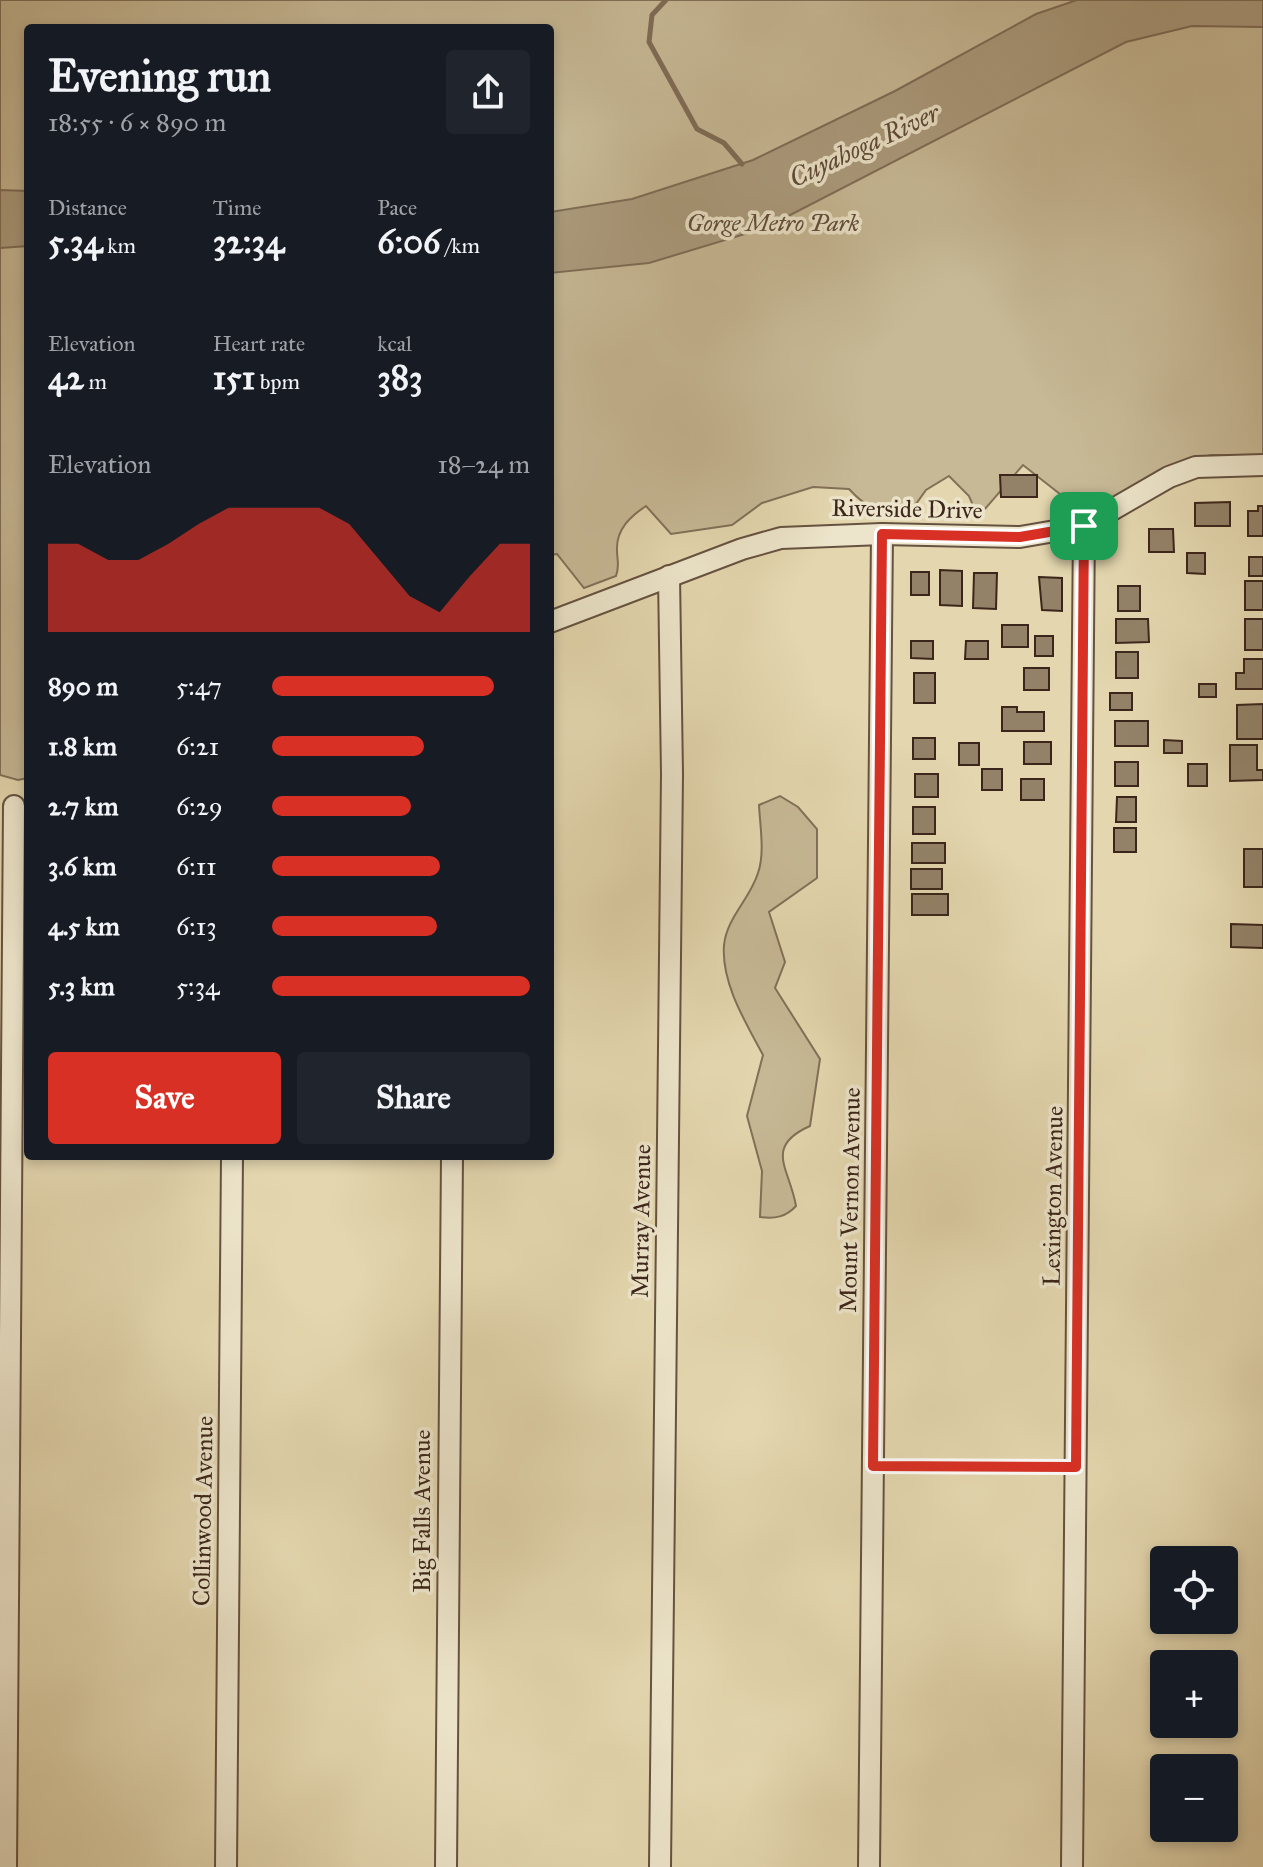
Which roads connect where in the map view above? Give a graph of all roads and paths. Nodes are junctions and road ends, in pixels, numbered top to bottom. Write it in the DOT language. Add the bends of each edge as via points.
graph roads {
  1 [pos="1263,465"];
  2 [pos="1084,526"];
  3 [pos="882,534"];
  4 [pos="669,576"];
  5 [pos="554,620"];
  6 [pos="14,806"];
  7 [pos="232,1160"];
  8 [pos="452,1160"];
  9 [pos="873,1466"];
  10 [pos="1076,1467"];
  11 [pos="6,1867"];
  12 [pos="226,1867"];
  13 [pos="446,1867"];
  14 [pos="660,1867"];
  15 [pos="869,1867"];
  16 [pos="1072,1867"];
  1 -- 2 [label="street, Riverside Drive" via="1196,467"];
  2 -- 3 [label="street, Riverside Drive" via="1020,537"];
  2 -- 10 [label="street, Lexington Avenue"];
  3 -- 4 [label="street, Riverside Drive" via="781,538"];
  3 -- 9 [label="street, Mount Vernon Avenue"];
  4 -- 5 [label="street, Riverside Drive"];
  4 -- 14 [label="street, Murray Avenue" via="672,745"];
  6 -- 11 [label="street"];
  7 -- 12 [label="street, Collinwood Avenue"];
  8 -- 13 [label="street, Big Falls Avenue"];
  9 -- 10 [label="lane"];
  9 -- 15 [label="street, Mount Vernon Avenue"];
  10 -- 16 [label="street, Lexington Avenue"];
}
